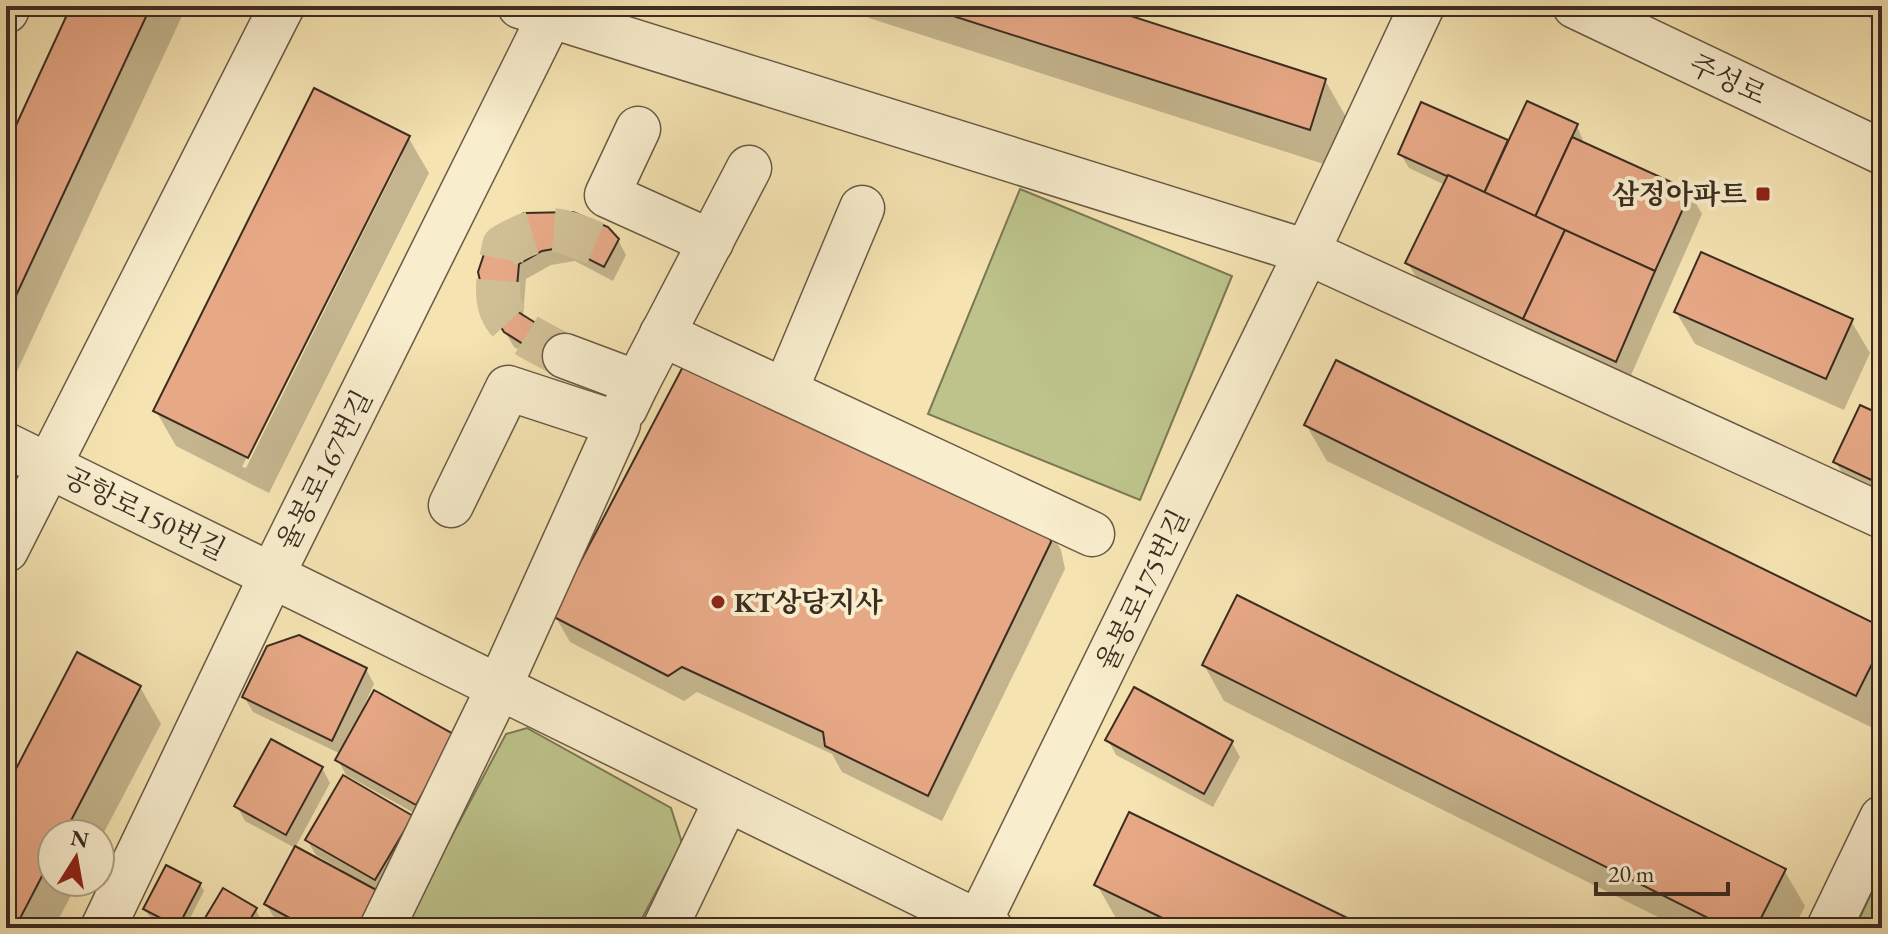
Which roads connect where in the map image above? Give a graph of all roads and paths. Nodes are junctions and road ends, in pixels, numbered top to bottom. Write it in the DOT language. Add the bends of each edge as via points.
graph roads {
  1 [pos="282,6"];
  2 [pos="1422,6"];
  3 [pos="1575,6"];
  4 [pos="542,9"];
  5 [pos="638,129"];
  6 [pos="1882,152"];
  7 [pos="749,168"];
  8 [pos="862,208"];
  9 [pos="711,242"];
  10 [pos="1307,252"];
  11 [pos="662,334"];
  12 [pos="565,356"];
  13 [pos="637,383"];
  14 [pos="785,391"];
  15 [pos="618,424"];
  16 [pos="6,445"];
  17 [pos="49,466"];
  18 [pos="451,505"];
  19 [pos="1882,516"];
  20 [pos="1092,534"];
  21 [pos="6,550"];
  22 [pos="272,575"];
  23 [pos="499,687"];
  24 [pos="727,799"];
  25 [pos="1882,818"];
  26 [pos="982,926"];
  27 [pos="103,928"];
  28 [pos="382,928"];
  29 [pos="665,928"];
  30 [pos="1829,928"];
  1 -- 17 [label="street"];
  2 -- 10 [label="street, 율봉로175번길"];
  3 -- 6 [label="street, 주성로"];
  4 -- 10 [label="street, 율봉로167번길"];
  4 -- 22 [label="street, 율봉로167번길"];
  5 -- 9 [label="street" via="607,195"];
  7 -- 9 [label="street"];
  8 -- 14 [label="street"];
  9 -- 11 [label="street"];
  10 -- 19 [label="street"];
  10 -- 26 [label="street, 율봉로175번길"];
  11 -- 13 [label="street"];
  11 -- 14 [label="street"];
  12 -- 13 [label="street"];
  13 -- 15 [label="street"];
  14 -- 20 [label="street"];
  15 -- 18 [label="street" via="508,388"];
  15 -- 23 [label="street"];
  16 -- 17 [label="street, 공항로150번길"];
  17 -- 21 [label="street"];
  17 -- 22 [label="street, 공항로150번길"];
  22 -- 23 [label="street, 공항로150번길"];
  22 -- 27 [label="street, 율봉로167번길"];
  23 -- 24 [label="street, 공항로150번길"];
  23 -- 28 [label="street"];
  24 -- 26 [label="street, 공항로150번길"];
  24 -- 29 [label="street"];
  25 -- 30 [label="street"];
}
